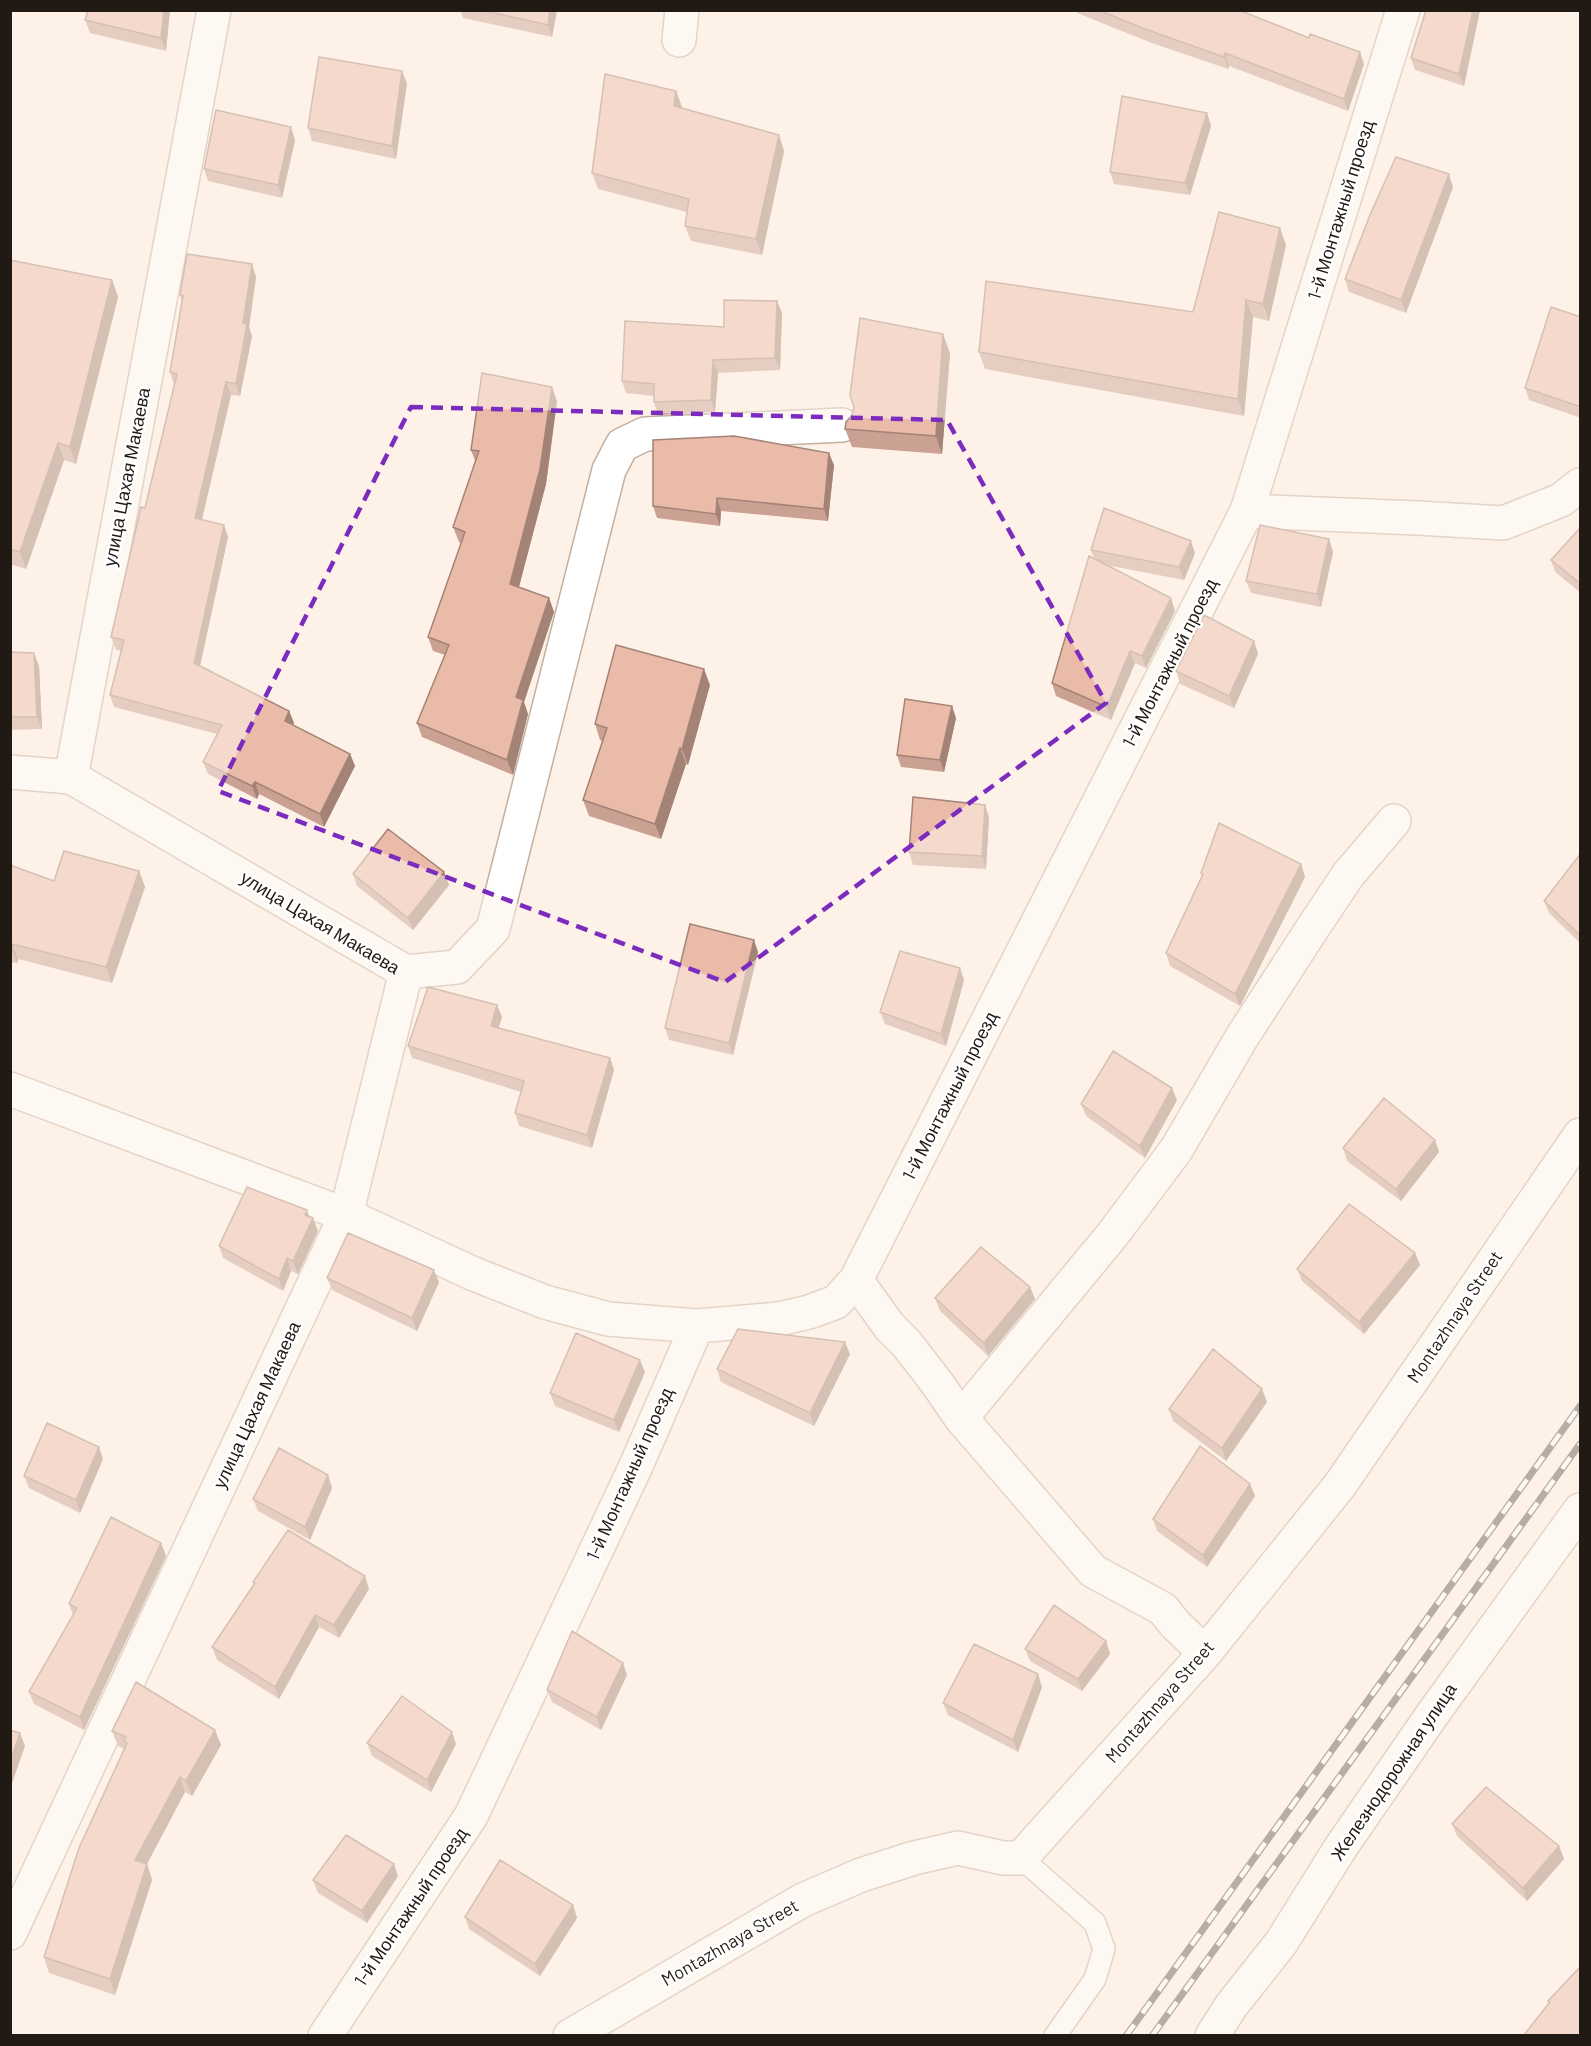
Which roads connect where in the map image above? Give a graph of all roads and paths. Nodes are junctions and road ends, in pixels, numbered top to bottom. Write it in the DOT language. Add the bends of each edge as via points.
graph roads {
  1 [pos="214,10"];
  2 [pos="1403,10"];
  3 [pos="842,425"];
  4 [pos="1581,486"];
  5 [pos="1247,511"];
  6 [pos="10,772"];
  7 [pos="71,777"];
  8 [pos="1394,821"];
  9 [pos="406,972"];
  10 [pos="10,1089"];
  11 [pos="1581,1135"];
  12 [pos="346,1215"];
  13 [pos="856,1280"];
  14 [pos="697,1326"];
  15 [pos="961,1418"];
  16 [pos="1581,1510"];
  17 [pos="1205,1653"];
  18 [pos="1021,1858"];
  19 [pos="10,1933"];
  20 [pos="325,2036"];
  21 [pos="570,2036"];
  22 [pos="1055,2036"];
  23 [pos="1212,2036"];
  1 -- 7 [label="street, улица Цахая Макаева"];
  2 -- 5 [label="street, 1-й Монтажный проезд"];
  3 -- 9 [label="street" via="645,434 622,445 609,470 493,929 457,967"];
  4 -- 5 [label="street" via="1561,500 1503,523"];
  5 -- 13 [label="street, 1-й Монтажный проезд"];
  6 -- 7 [label="street"];
  7 -- 9 [label="street, улица Цахая Макаева"];
  8 -- 15 [label="street" via="1348,875 1312,929 1242,1037 1176,1150 1106,1243"];
  9 -- 12 [label="street, улица Цахая Макаева"];
  10 -- 12 [label="street"];
  11 -- 17 [label="street, Montazhnaya Street" via="1340,1485"];
  12 -- 14 [label="street" via="545,1302 608,1318"];
  12 -- 19 [label="street, улица Цахая Макаева"];
  13 -- 14 [label="street, 1-й Монтажный проезд" via="836,1302 809,1312 779,1319"];
  13 -- 15 [label="street"];
  14 -- 20 [label="street, 1-й Монтажный проезд" via="471,1816"];
  15 -- 17 [label="street" via="1093,1571 1163,1609"];
  16 -- 23 [label="street, Железнодорожная улица" via="1432,1715 1281,1943"];
  17 -- 18 [label="street, Montazhnaya Street"];
  18 -- 21 [label="street, Montazhnaya Street" via="958,1848 861,1875 803,1900"];
  18 -- 22 [label="lane" via="1095,1923 1104,1949 1095,1979"];
}
